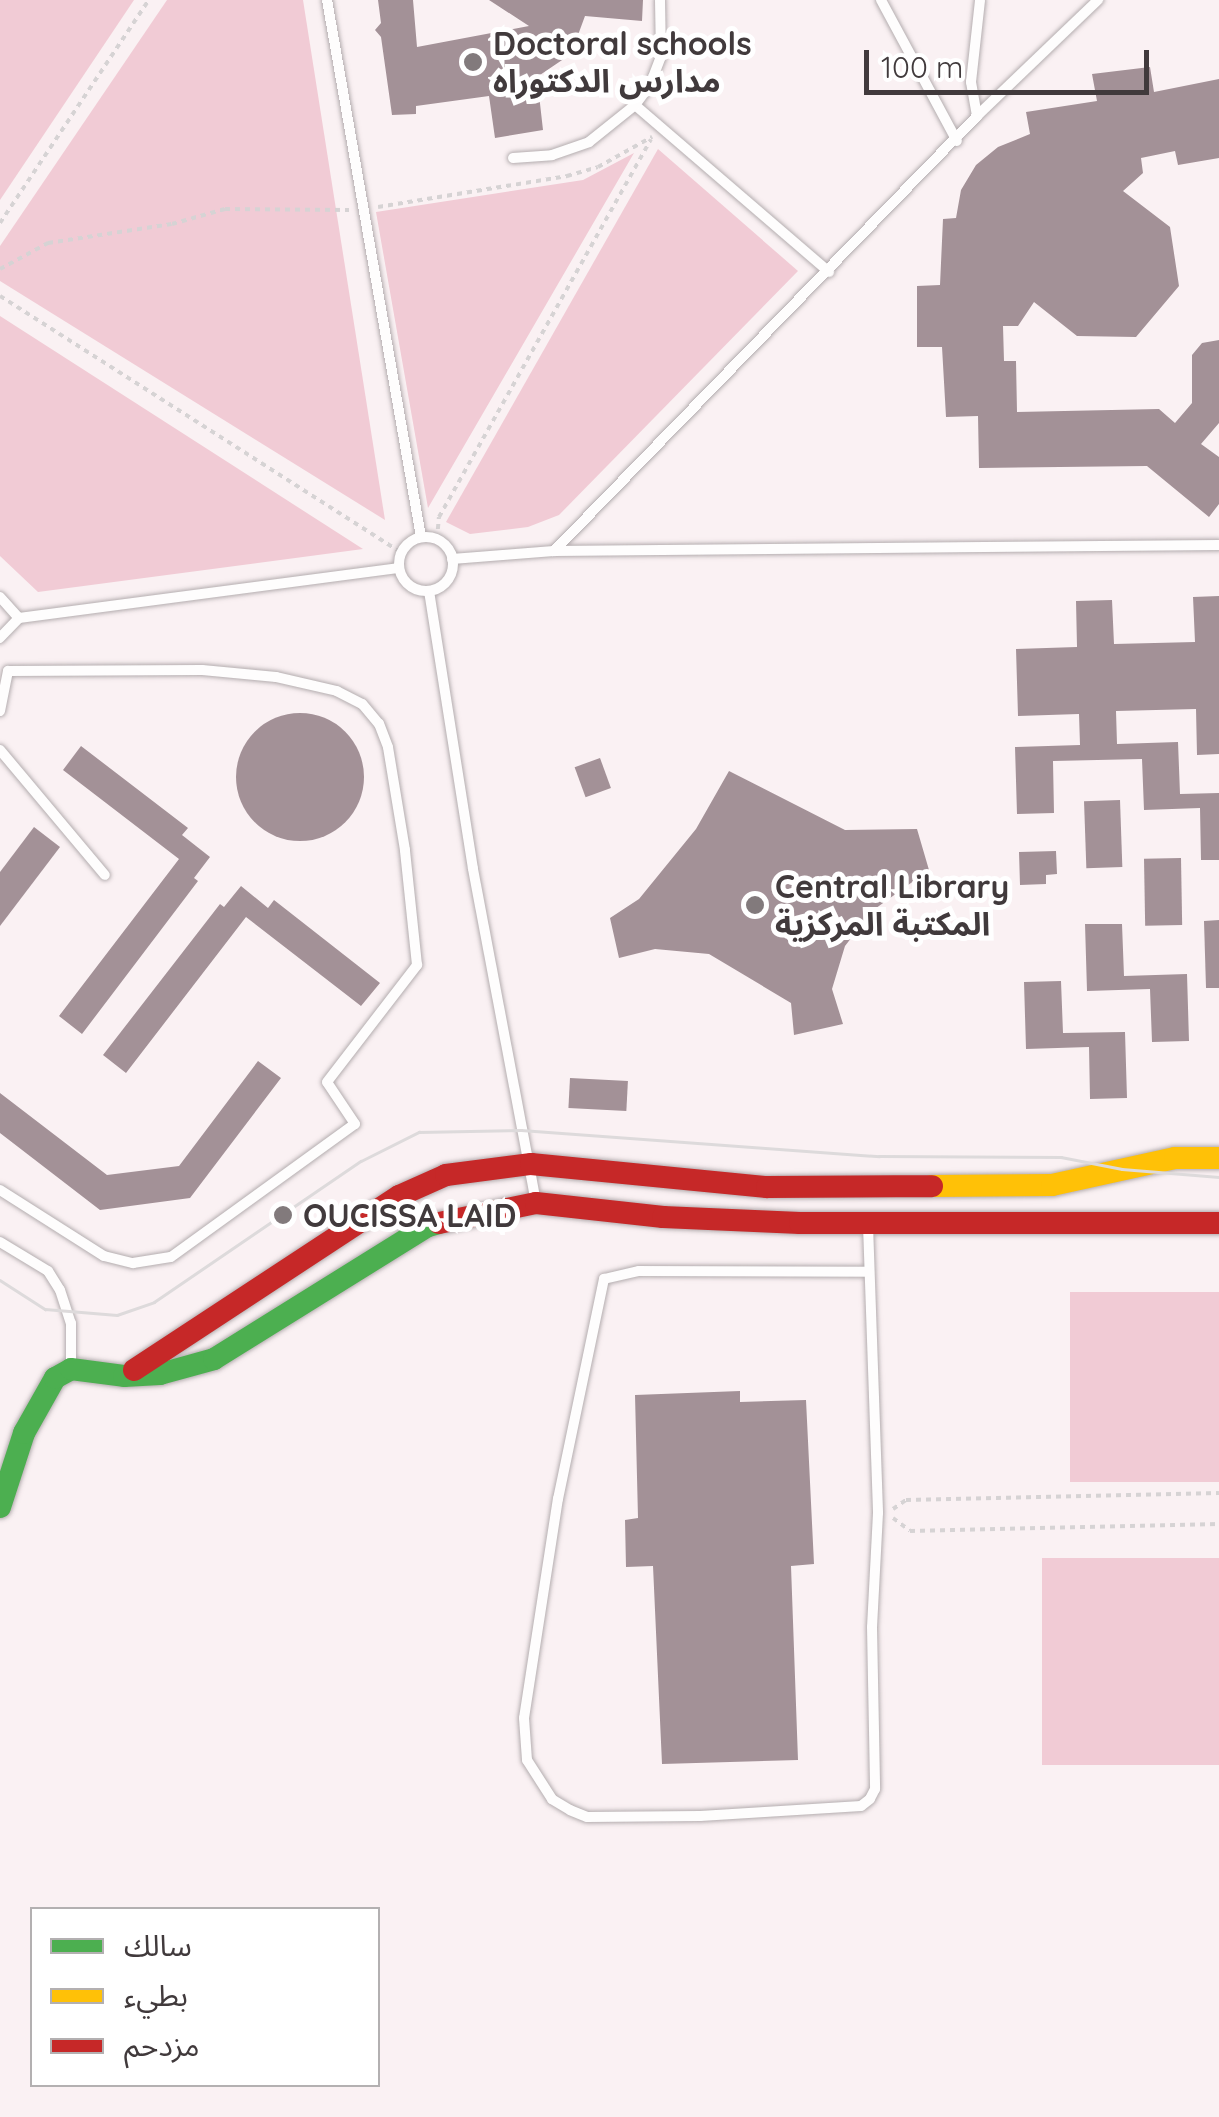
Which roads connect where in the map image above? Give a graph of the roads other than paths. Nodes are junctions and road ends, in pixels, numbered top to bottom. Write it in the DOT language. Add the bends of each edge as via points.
graph roads {
  1 [pos="327,0"];
  2 [pos="660,0"];
  3 [pos="881,0"];
  4 [pos="980,0"];
  5 [pos="1098,0"];
  6 [pos="635,105"];
  7 [pos="977,116"];
  8 [pos="958,141"];
  9 [pos="513,158"];
  10 [pos="829,272"];
  11 [pos="420,536"];
  12 [pos="1219,545"];
  13 [pos="554,551"];
  14 [pos="452,559"];
  15 [pos="398,568"];
  16 [pos="429,591"];
  17 [pos="0,597"];
  18 [pos="19,618"];
  19 [pos="0,638"];
  20 [pos="4,667"];
  21 [pos="0,711"];
  22 [pos="0,750"];
  23 [pos="106,875"];
  24 [pos="1219,1158"];
  25 [pos="531,1164"];
  26 [pos="506,1168"];
  27 [pos="0,1190"];
  28 [pos="536,1203"];
  29 [pos="507,1208"];
  30 [pos="1219,1223"];
  31 [pos="868,1225"];
  32 [pos="0,1242"];
  33 [pos="870,1272"];
  34 [pos="72,1369"];
  35 [pos="124,1376"];
  36 [pos="0,1507"];
  1 -- 11 [label="lane"];
  2 -- 6 [label="lane" via="660,56"];
  3 -- 8 [label="lane"];
  4 -- 7 [label="lane" via="972,82"];
  5 -- 7 [label="lane"];
  6 -- 9 [label="lane" via="589,142 552,155"];
  6 -- 10 [label="lane" via="654,132"];
  7 -- 8 [label="lane"];
  8 -- 10 [label="lane"];
  10 -- 13 [label="lane"];
  11 -- 14 [label="lane" via="437,539"];
  11 -- 15 [label="lane" via="401,552"];
  12 -- 13 [label="lane"];
  13 -- 14 [label="lane"];
  14 -- 16 [label="lane" via="445,583"];
  15 -- 16 [label="lane" via="406,583"];
  15 -- 18 [label="lane"];
  16 -- 25 [label="lane" via="476,888"];
  17 -- 18 [label="lane"];
  18 -- 19 [label="lane"];
  20 -- 21 [label="lane"];
  20 -- 27 [label="lane" via="276,677 362,704 388,747 417,965 326,1082 355,1124 171,1256 133,1264 104,1256"];
  22 -- 23 [label="lane"];
  24 -- 25 [label="street" via="1176,1158 1074,1183 857,1189 646,1178"];
  25 -- 26 [label="street"];
  25 -- 28 [label="lane"];
  26 -- 29 [label="street" via="524,1182 521,1198"];
  26 -- 35 [label="street" via="446,1175 414,1188"];
  28 -- 29 [label="street"];
  28 -- 31 [label="street"];
  29 -- 35 [label="street" via="428,1226 214,1359"];
  30 -- 31 [label="street"];
  31 -- 33 [label="lane"];
  32 -- 34 [label="lane" via="48,1272 60,1290 71,1323"];
  33 -- 33 [label="lane" via="878,1514 870,1800 861,1806 700,1816 588,1816 570,1810 552,1799 527,1760 524,1718 558,1498 604,1279 639,1271"];
  34 -- 35 [label="street"];
  34 -- 36 [label="street" via="55,1378 38,1402"];
}
